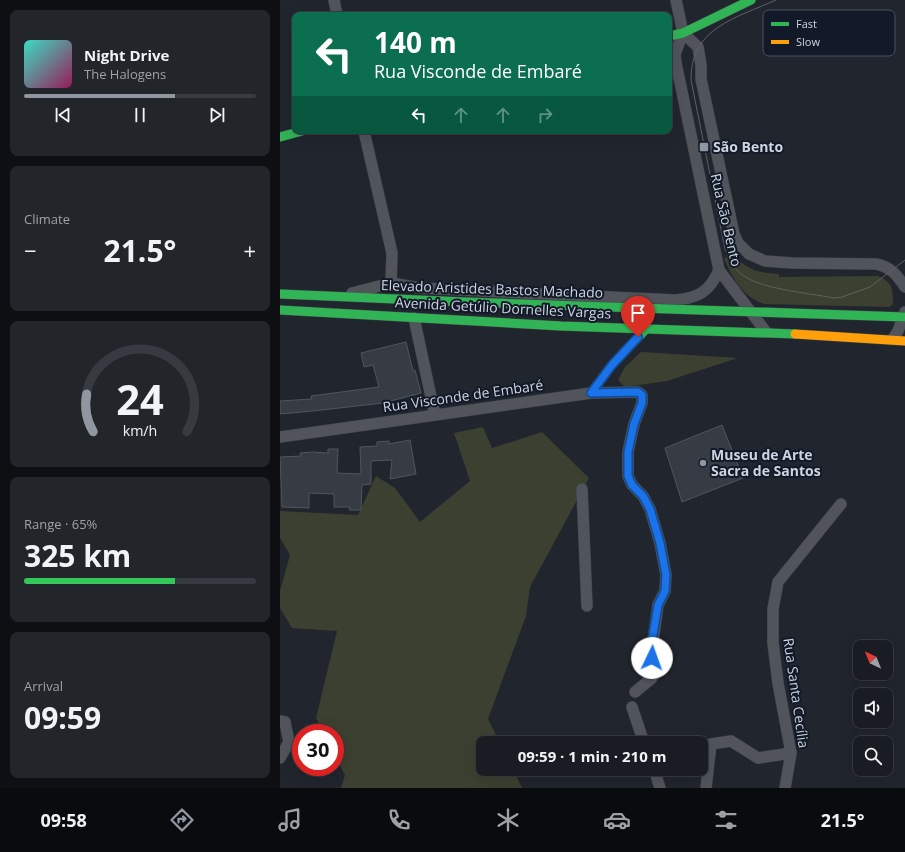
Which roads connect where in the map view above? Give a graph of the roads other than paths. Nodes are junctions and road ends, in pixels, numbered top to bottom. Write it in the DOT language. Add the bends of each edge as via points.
graph roads {
  1 [pos="334,0"];
  2 [pos="676,0"];
  3 [pos="751,0"];
  4 [pos="336,12"];
  5 [pos="683,33"];
  6 [pos="672,35"];
  7 [pos="292,134"];
  8 [pos="365,134"];
  9 [pos="280,137"];
  10 [pos="719,270"];
  11 [pos="391,283"];
  12 [pos="905,287"];
  13 [pos="280,294"];
  14 [pos="341,296"];
  15 [pos="280,310"];
  16 [pos="905,312"];
  17 [pos="905,317"];
  18 [pos="414,318"];
  19 [pos="647,328"];
  20 [pos="766,332"];
  21 [pos="900,339"];
  22 [pos="591,393"];
  23 [pos="435,415"];
  24 [pos="280,437"];
  25 [pos="582,489"];
  26 [pos="841,504"];
  27 [pos="587,606"];
  28 [pos="636,692"];
  29 [pos="632,707"];
  30 [pos="280,721"];
  31 [pos="642,736"];
  32 [pos="790,753"];
  33 [pos="280,758"];
  34 [pos="656,776"];
  35 [pos="660,788"];
  36 [pos="706,788"];
  37 [pos="785,788"];
  1 -- 4 [label="street"];
  2 -- 5 [label="street"];
  3 -- 5 [label="main road"];
  5 -- 6 [label="main road"];
  5 -- 10 [label="street, Rua São Bento" via="675,54 676,63"];
  5 -- 12 [label="street, Rua São Bento" via="698,47 701,79 734,234 744,249 756,258 772,262 884,265"];
  7 -- 9 [label="main road"];
  8 -- 11 [label="street" via="392,253"];
  10 -- 11 [label="street" via="716,278 699,295 676,300 420,288"];
  10 -- 20 [label="street, Rua São Bento"];
  11 -- 14 [label="street"];
  13 -- 14 [label="main road, Elevado Aristides Bastos Machado"];
  14 -- 17 [label="main road, Elevado Aristides Bastos Machado, bridge"];
  15 -- 18 [label="main road, Avenida Getúlio Dornelles Vargas"];
  16 -- 21 [label="street" via="898,331"];
  18 -- 19 [label="main road, Avenida Getúlio Dornelles Vargas"];
  18 -- 23 [label="street"];
  19 -- 20 [label="main road, Avenida Getúlio Dornelles Vargas"];
  19 -- 22 [label="main road" via="612,365"];
  20 -- 21 [label="main road, Avenida Getúlio Dornelles Vargas"];
  22 -- 23 [label="street, Rua Visconde de Embaré"];
  22 -- 28 [label="street, Rua Visconde de Embaré" via="638,392 642,395 628,452 628,476 650,509 666,575 665,591 658,605 652,641 654,673"];
  23 -- 24 [label="street, Rua Visconde de Embaré"];
  25 -- 27 [label="street"];
  26 -- 32 [label="street, Rua Santa Cecília" via="778,582 773,610 773,642"];
  29 -- 31 [label="street"];
  30 -- 33 [label="street" via="285,722 289,742"];
  32 -- 36 [label="street" via="758,758 732,741 711,744"];
  32 -- 37 [label="street, Rua Santa Cecília"];
  34 -- 35 [label="street"];
}
